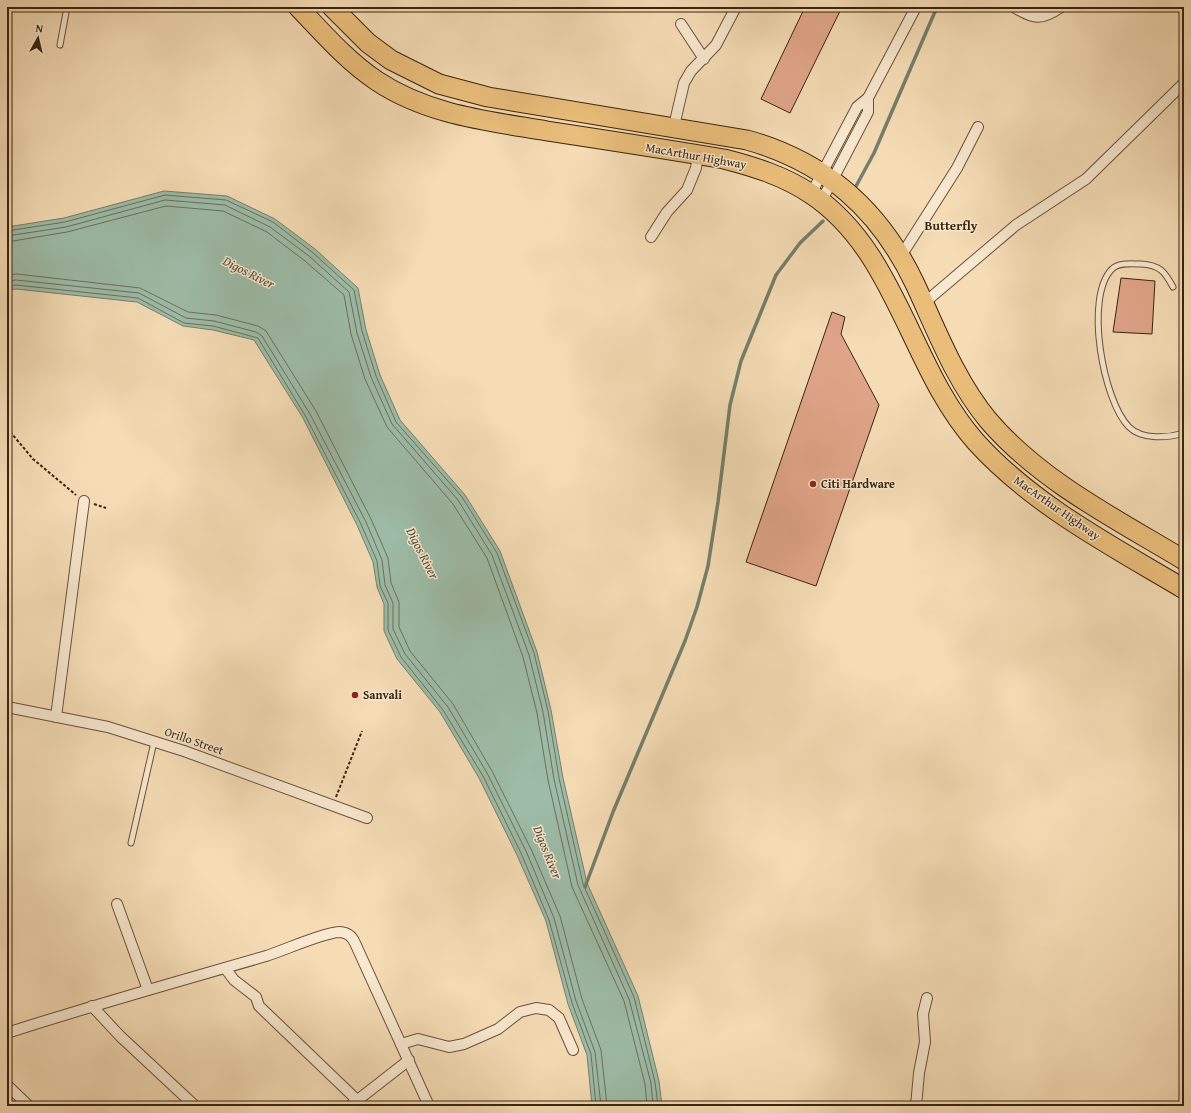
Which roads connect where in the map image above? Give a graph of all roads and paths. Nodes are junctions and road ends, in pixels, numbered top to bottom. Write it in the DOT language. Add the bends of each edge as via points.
graph roads {
  1 [pos="67,7"];
  2 [pos="298,7"];
  3 [pos="332,7"];
  4 [pos="736,7"];
  5 [pos="916,7"];
  6 [pos="1014,7"];
  7 [pos="1061,7"];
  8 [pos="681,24"];
  9 [pos="60,45"];
  10 [pos="704,59"];
  11 [pos="1184,83"];
  12 [pos="674,126"];
  13 [pos="978,127"];
  14 [pos="698,154"];
  15 [pos="827,176"];
  16 [pos="816,198"];
  17 [pos="651,237"];
  18 [pos="901,256"];
  19 [pos="1173,287"];
  20 [pos="923,304"];
  21 [pos="7,428"];
  22 [pos="1184,433"];
  23 [pos="84,501"];
  24 [pos="106,508"];
  25 [pos="1184,560"];
  26 [pos="1184,589"];
  27 [pos="7,707"];
  28 [pos="56,716"];
  29 [pos="362,731"];
  30 [pos="154,742"];
  31 [pos="332,806"];
  32 [pos="367,818"];
  33 [pos="131,843"];
  34 [pos="117,904"];
  35 [pos="225,968"];
  36 [pos="148,990"];
  37 [pos="927,998"];
  38 [pos="92,1006"];
  39 [pos="7,1033"];
  40 [pos="401,1044"];
  41 [pos="573,1050"];
  42 [pos="409,1060"];
  43 [pos="7,1086"];
  44 [pos="353,1103"];
  45 [pos="29,1106"];
  46 [pos="195,1106"];
  47 [pos="429,1106"];
  48 [pos="916,1106"];
  1 -- 9 [label="lane"];
  2 -- 14 [label="highway, MacArthur Highway" via="349,59 378,81 424,105 450,114"];
  3 -- 12 [label="highway, MacArthur Highway" via="368,43 391,60 438,84 488,97"];
  4 -- 10 [label="street" via="716,45"];
  5 -- 15 [label="street" via="868,98 868,112"];
  6 -- 7 [label="street" via="1024,14 1039,18 1048,16"];
  8 -- 10 [label="street"];
  10 -- 12 [label="street" via="684,83"];
  11 -- 20 [label="street" via="1086,179 1016,225"];
  12 -- 15 [label="highway, MacArthur Highway" via="760,143 802,161"];
  13 -- 18 [label="street" via="957,168"];
  14 -- 16 [label="highway, MacArthur Highway" via="755,167 779,176"];
  14 -- 17 [label="street" via="696,168 687,190 667,212"];
  15 -- 16 [label="street"];
  15 -- 18 [label="highway, MacArthur Highway" via="865,209"];
  16 -- 26 [label="highway, MacArthur Highway" via="843,222 876,266 939,390 955,416 977,442 1017,480 1047,503"];
  18 -- 20 [label="highway, MacArthur Highway"];
  19 -- 22 [label="lane" via="1166,273 1157,267 1126,264 1113,268 1101,292 1098,310 1099,342 1105,379 1122,419 1130,428 1156,437"];
  20 -- 25 [label="highway, MacArthur Highway" via="964,386 988,420 1006,439 1069,490"];
  21 -- 23 [label="path" via="33,459"];
  23 -- 24 [label="path"];
  23 -- 28 [label="street"];
  27 -- 28 [label="street, Orillo Street"];
  28 -- 30 [label="street, Orillo Street" via="108,727"];
  29 -- 31 [label="path"];
  30 -- 31 [label="street, Orillo Street"];
  30 -- 33 [label="lane"];
  31 -- 32 [label="street, Orillo Street"];
  34 -- 36 [label="street"];
  35 -- 36 [label="street"];
  35 -- 40 [label="street" via="330,934 338,932 350,935"];
  35 -- 44 [label="street" via="234,980 256,997 259,1006"];
  36 -- 38 [label="street"];
  37 -- 48 [label="street" via="923,1014 925,1042 918,1073"];
  38 -- 39 [label="street"];
  38 -- 46 [label="street" via="120,1036"];
  40 -- 41 [label="street" via="418,1039 449,1047 464,1044 498,1028 520,1012 536,1008 549,1010 559,1018"];
  40 -- 42 [label="street"];
  42 -- 44 [label="street"];
  42 -- 47 [label="street"];
  43 -- 45 [label="street"];
}
